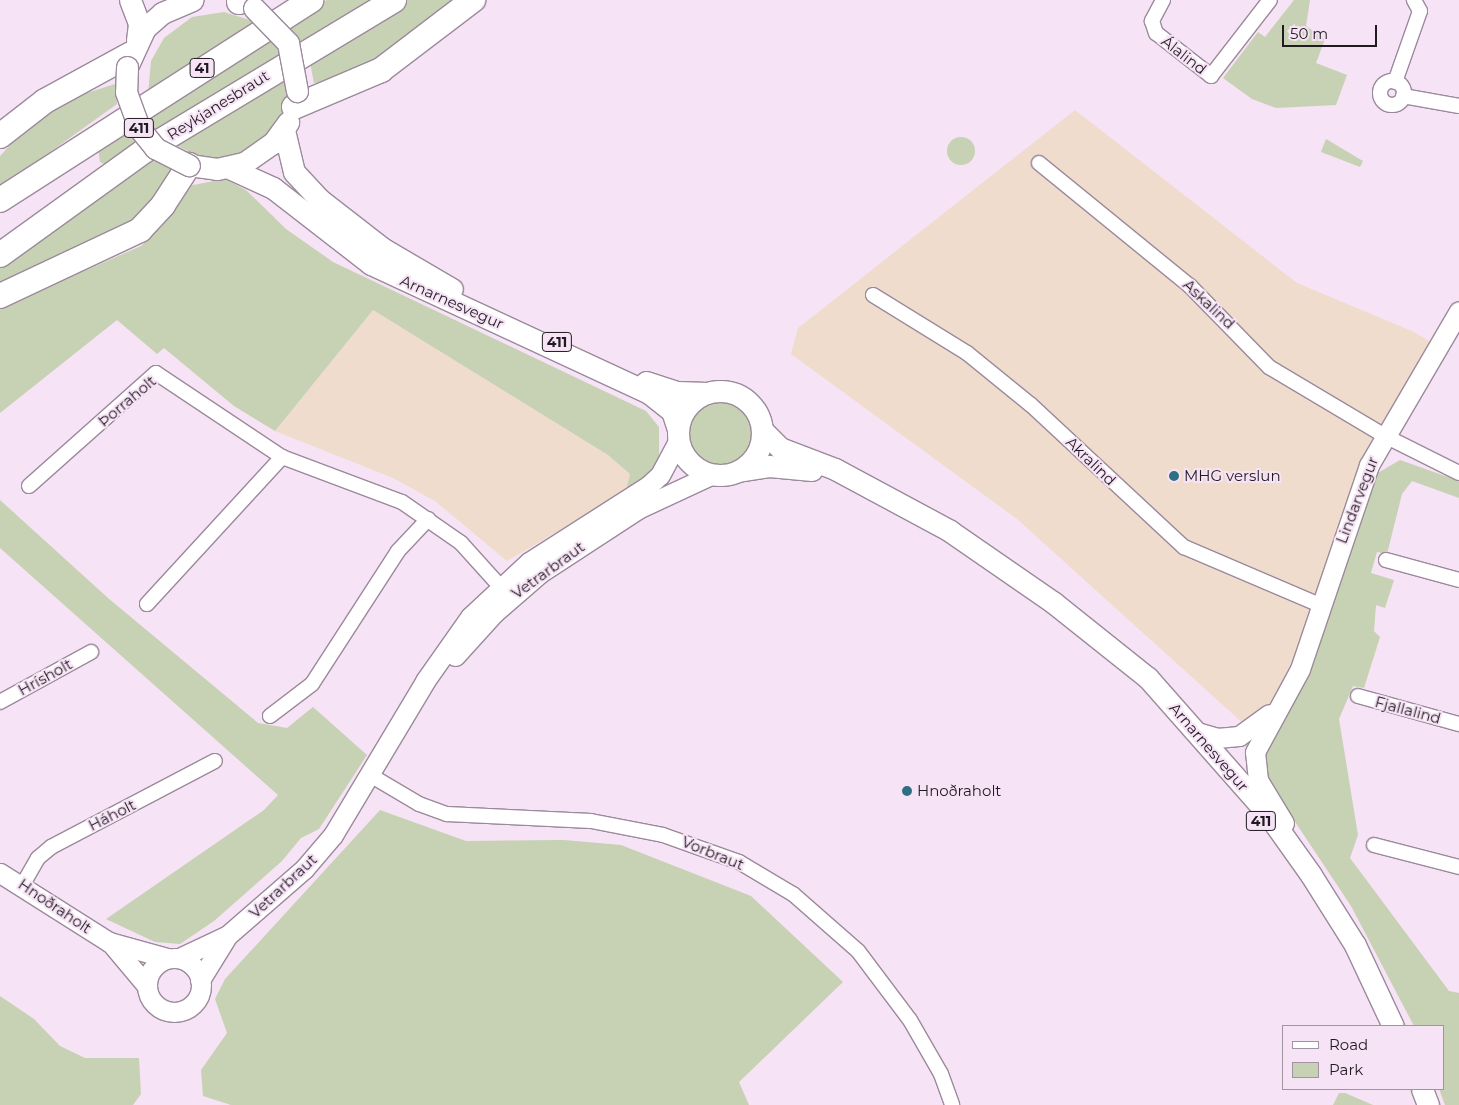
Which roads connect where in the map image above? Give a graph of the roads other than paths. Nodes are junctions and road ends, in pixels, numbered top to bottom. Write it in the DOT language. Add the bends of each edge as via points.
graph roads {
  1 [pos="130,0"];
  2 [pos="311,0"];
  3 [pos="394,0"];
  4 [pos="473,0"];
  5 [pos="1270,0"];
  6 [pos="1414,0"];
  7 [pos="184,1"];
  8 [pos="1165,1"];
  9 [pos="241,2"];
  10 [pos="132,54"];
  11 [pos="1395,82"];
  12 [pos="1403,96"];
  13 [pos="296,99"];
  14 [pos="1459,106"];
  15 [pos="284,130"];
  16 [pos="0,136"];
  17 [pos="1039,163"];
  18 [pos="189,166"];
  19 [pos="227,167"];
  20 [pos="0,200"];
  21 [pos="0,255"];
  22 [pos="873,295"];
  23 [pos="0,296"];
  24 [pos="1459,311"];
  25 [pos="707,393"];
  26 [pos="762,430"];
  27 [pos="679,434"];
  28 [pos="1383,435"];
  29 [pos="282,457"];
  30 [pos="738,471"];
  31 [pos="1459,473"];
  32 [pos="713,474"];
  33 [pos="851,480"];
  34 [pos="29,486"];
  35 [pos="428,519"];
  36 [pos="1386,560"];
  37 [pos="1459,580"];
  38 [pos="505,591"];
  39 [pos="147,604"];
  40 [pos="1320,605"];
  41 [pos="1098,639"];
  42 [pos="91,652"];
  43 [pos="1358,696"];
  44 [pos="0,702"];
  45 [pos="1283,702"];
  46 [pos="270,716"];
  47 [pos="1459,724"];
  48 [pos="1200,733"];
  49 [pos="215,761"];
  50 [pos="370,775"];
  51 [pos="1374,845"];
  52 [pos="1459,867"];
  53 [pos="0,873"];
  54 [pos="1311,875"];
  55 [pos="23,884"];
  56 [pos="228,935"];
  57 [pos="109,942"];
  58 [pos="173,958"];
  59 [pos="200,980"];
  60 [pos="147,986"];
  61 [pos="1392,1025"];
  62 [pos="1393,1025"];
  63 [pos="1422,1090"];
  64 [pos="952,1105"];
  65 [pos="1428,1105"];
  1 -- 10 [label="main road, Arnarnesvegur / 411" via="139,24"];
  2 -- 20 [label="highway, 41"];
  3 -- 21 [label="highway, Reykjanesbraut" via="144,151"];
  4 -- 13 [label="highway" via="387,66"];
  5 -- 8 [label="street, Álalind" via="1211,76 1156,32 1152,21"];
  6 -- 11 [label="street" via="1420,12"];
  7 -- 10 [label="main road" via="162,13"];
  9 -- 13 [label="main road, bridge" via="288,43"];
  10 -- 16 [label="highway" via="45,101"];
  10 -- 18 [label="main road, Arnarnesvegur / 411, bridge" via="126,92 139,128 155,148"];
  11 -- 12 [label="street"];
  11 -- 12 [label="street" via="1382,86 1382,100 1396,104"];
  12 -- 14 [label="street"];
  13 -- 15 [label="main road, Arnarnesvegur / 411"];
  15 -- 19 [label="main road, Arnarnesvegur / 411" via="259,154"];
  15 -- 25 [label="main road, Arnarnesvegur / 411" via="288,160 302,182 382,248 537,334 662,388"];
  17 -- 28 [label="street, Askalind" via="1190,286 1269,367"];
  18 -- 19 [label="main road, Arnarnesvegur / 411"];
  18 -- 23 [label="highway" via="164,205 140,230"];
  19 -- 27 [label="main road, Arnarnesvegur / 411" via="266,183 371,264 649,393 672,411"];
  22 -- 40 [label="street, Akralind" via="967,353 1031,405 1184,547"];
  24 -- 28 [label="street, Lindarvegur"];
  25 -- 26 [label="main road, 411" via="722,391 743,397 758,414"];
  25 -- 27 [label="main road" via="687,407"];
  26 -- 30 [label="main road" via="756,455"];
  26 -- 33 [label="main road, Arnarnesvegur / 411" via="780,448"];
  27 -- 32 [label="main road, 411" via="693,465"];
  27 -- 38 [label="street, Vetrarbraut" via="660,475 648,486 554,544"];
  28 -- 31 [label="street, Askalind"];
  28 -- 40 [label="street, Lindarvegur" via="1357,495"];
  29 -- 34 [label="street, Þorraholt" via="156,373"];
  29 -- 35 [label="street, Þorraholt" via="380,491"];
  29 -- 39 [label="street"];
  30 -- 32 [label="main road, 411"];
  30 -- 33 [label="main road, Arnarnesvegur / 411" via="787,466"];
  32 -- 38 [label="street, Vetrarbraut" via="638,509"];
  33 -- 41 [label="main road, Arnarnesvegur / 411" via="950,531"];
  35 -- 38 [label="street, Þorraholt" via="483,562"];
  35 -- 46 [label="street" via="398,551 312,684"];
  36 -- 37 [label="street"];
  38 -- 50 [label="street, Vetrarbraut" via="454,637"];
  40 -- 45 [label="street, Lindarvegur" via="1300,669"];
  41 -- 48 [label="main road, Arnarnesvegur / 411" via="1148,678"];
  41 -- 61 [label="main road, Arnarnesvegur / 411" via="1189,735 1260,820 1304,881"];
  42 -- 44 [label="street, Hrísholt"];
  43 -- 47 [label="street, Fjallalind"];
  45 -- 48 [label="street, Lindarvegur" via="1239,736 1217,738"];
  45 -- 54 [label="street, Lindarvegur" via="1258,745 1255,772"];
  48 -- 54 [label="main road, Arnarnesvegur / 411"];
  49 -- 55 [label="street, Háholt" via="51,846 38,858"];
  50 -- 56 [label="street, Vetrarbraut" via="324,848"];
  50 -- 64 [label="street, Vorbraut" via="419,804 447,814 591,821 663,835 739,862 792,894 858,951 910,1020 940,1074"];
  51 -- 52 [label="street"];
  53 -- 55 [label="street, Hnoðraholt"];
  54 -- 62 [label="main road, Arnarnesvegur / 411" via="1355,945"];
  55 -- 57 [label="street, Hnoðraholt" via="78,925"];
  56 -- 58 [label="street, Vetrarbraut"];
  56 -- 59 [label="street, Vetrarbraut"];
  57 -- 58 [label="street, Hnoðraholt"];
  57 -- 60 [label="street, Hnoðraholt"];
  58 -- 59 [label="street" via="193,966"];
  58 -- 60 [label="street, Vetrarbraut" via="154,966"];
  59 -- 60 [label="street, Vetrarbraut" via="196,1000 175,1012 156,1006"];
  63 -- 65 [label="main road"];
}
